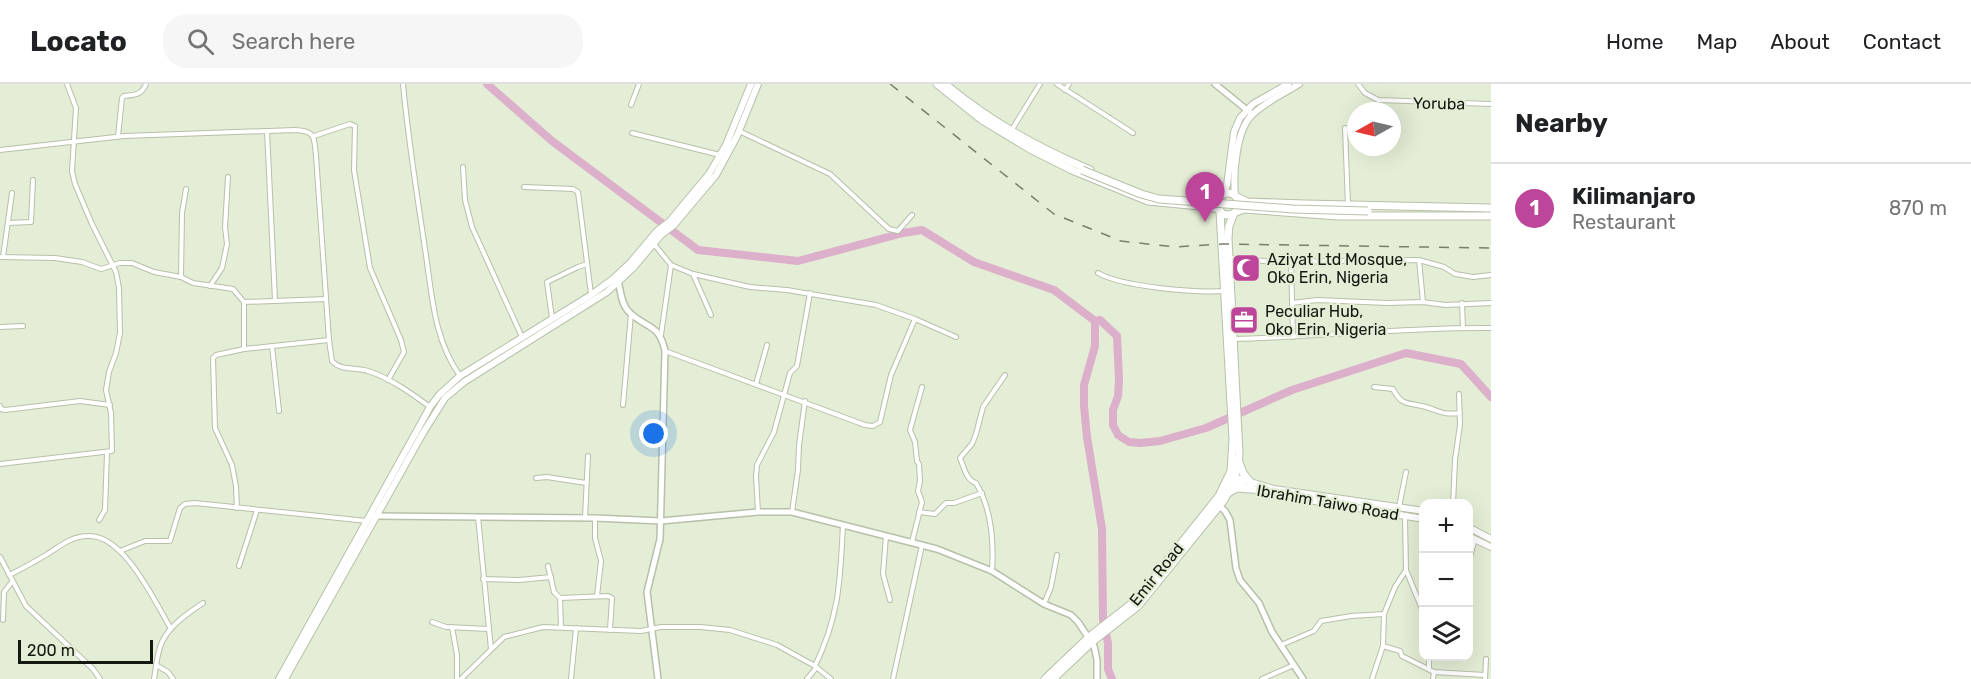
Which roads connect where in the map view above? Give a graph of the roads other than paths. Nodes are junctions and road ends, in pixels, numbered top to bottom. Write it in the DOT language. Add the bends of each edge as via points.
graph roads {
  1 [pos="67,84"];
  2 [pos="146,84"];
  3 [pos="403,84"];
  4 [pos="639,84"];
  5 [pos="751,84"];
  6 [pos="758,84"];
  7 [pos="937,84"];
  8 [pos="945,84"];
  9 [pos="1040,84"];
  10 [pos="1057,84"];
  11 [pos="1069,84"];
  12 [pos="1215,84"];
  13 [pos="1288,84"];
  14 [pos="1299,84"];
  15 [pos="1358,84"];
  16 [pos="1065,90"];
  17 [pos="1491,104"];
  18 [pos="631,105"];
  19 [pos="1250,112"];
  20 [pos="1345,128"];
  21 [pos="267,131"];
  22 [pos="739,131"];
  23 [pos="1011,131"];
  24 [pos="632,133"];
  25 [pos="1133,133"];
  26 [pos="118,136"];
  27 [pos="314,136"];
  28 [pos="75,142"];
  29 [pos="1031,146"];
  30 [pos="0,150"];
  31 [pos="721,155"];
  32 [pos="463,167"];
  33 [pos="228,177"];
  34 [pos="33,180"];
  35 [pos="524,187"];
  36 [pos="186,189"];
  37 [pos="12,193"];
  38 [pos="1236,196"];
  39 [pos="1221,197"];
  40 [pos="1348,205"];
  41 [pos="1414,206"];
  42 [pos="1491,207"];
  43 [pos="1219,210"];
  44 [pos="1368,210"];
  45 [pos="1235,213"];
  46 [pos="912,215"];
  47 [pos="1413,216"];
  48 [pos="1491,216"];
  49 [pos="8,223"];
  50 [pos="671,223"];
  51 [pos="659,233"];
  52 [pos="654,244"];
  53 [pos="1,257"];
  54 [pos="1228,258"];
  55 [pos="1419,260"];
  56 [pos="1291,261"];
  57 [pos="587,264"];
  58 [pos="671,265"];
  59 [pos="113,266"];
  60 [pos="1098,273"];
  61 [pos="618,274"];
  62 [pos="693,274"];
  63 [pos="1491,275"];
  64 [pos="181,277"];
  65 [pos="618,282"];
  66 [pos="210,286"];
  67 [pos="1226,291"];
  68 [pos="810,293"];
  69 [pos="591,295"];
  70 [pos="326,299"];
  71 [pos="275,300"];
  72 [pos="244,302"];
  73 [pos="1423,302"];
  74 [pos="1292,303"];
  75 [pos="1462,303"];
  76 [pos="1491,303"];
  77 [pos="631,313"];
  78 [pos="711,315"];
  79 [pos="552,319"];
  80 [pos="915,319"];
  81 [pos="23,326"];
  82 [pos="0,327"];
  83 [pos="1463,328"];
  84 [pos="1491,328"];
  85 [pos="661,335"];
  86 [pos="956,337"];
  87 [pos="1293,337"];
  88 [pos="523,338"];
  89 [pos="1233,339"];
  90 [pos="328,340"];
  91 [pos="767,345"];
  92 [pos="272,346"];
  93 [pos="244,349"];
  94 [pos="665,351"];
  95 [pos="1005,375"];
  96 [pos="460,376"];
  97 [pos="388,380"];
  98 [pos="756,384"];
  99 [pos="922,387"];
  100 [pos="1374,387"];
  101 [pos="1459,394"];
  102 [pos="784,395"];
  103 [pos="805,401"];
  104 [pos="110,405"];
  105 [pos="623,405"];
  106 [pos="0,406"];
  107 [pos="430,407"];
  108 [pos="1233,410"];
  109 [pos="279,411"];
  110 [pos="1460,413"];
  111 [pos="1236,439"];
  112 [pos="107,453"];
  113 [pos="588,456"];
  114 [pos="1238,458"];
  115 [pos="0,464"];
  116 [pos="1406,472"];
  117 [pos="536,478"];
  118 [pos="1231,479"];
  119 [pos="586,483"];
  120 [pos="1251,486"];
  121 [pos="982,493"];
  122 [pos="1227,495"];
  123 [pos="1453,499"];
  124 [pos="1217,504"];
  125 [pos="1399,507"];
  126 [pos="237,508"];
  127 [pos="257,510"];
  128 [pos="1419,510"];
  129 [pos="758,512"];
  130 [pos="792,512"];
  131 [pos="919,512"];
  132 [pos="1405,516"];
  133 [pos="478,517"];
  134 [pos="372,518"];
  135 [pos="585,518"];
  136 [pos="595,518"];
  137 [pos="1419,518"];
  138 [pos="99,520"];
  139 [pos="662,521"];
  140 [pos="843,525"];
  141 [pos="1473,530"];
  142 [pos="886,535"];
  143 [pos="1473,538"];
  144 [pos="1491,539"];
  145 [pos="912,542"];
  146 [pos="922,545"];
  147 [pos="1491,547"];
  148 [pos="120,551"];
  149 [pos="1058,555"];
  150 [pos="0,557"];
  151 [pos="239,566"];
  152 [pos="548,566"];
  153 [pos="1406,570"];
  154 [pos="992,571"];
  155 [pos="9,575"];
  156 [pos="551,577"];
  157 [pos="483,579"];
  158 [pos="12,582"];
  159 [pos="597,596"];
  160 [pos="560,598"];
  161 [pos="890,600"];
  162 [pos="203,603"];
  163 [pos="1044,604"];
  164 [pos="1421,607"];
  165 [pos="1384,614"];
  166 [pos="3,620"];
  167 [pos="432,622"];
  168 [pos="452,627"];
  169 [pos="561,627"];
  170 [pos="576,628"];
  171 [pos="171,629"];
  172 [pos="489,629"];
  173 [pos="651,629"];
  174 [pos="610,630"];
  175 [pos="1091,639"];
  176 [pos="1281,645"];
  177 [pos="1383,646"];
  178 [pos="491,650"];
  179 [pos="1486,659"];
  180 [pos="1429,661"];
  181 [pos="1295,665"];
  182 [pos="156,666"];
  183 [pos="815,667"];
  184 [pos="1429,669"];
  185 [pos="1434,672"];
  186 [pos="1485,677"];
  187 [pos="100,679"];
  188 [pos="154,679"];
  189 [pos="173,679"];
  190 [pos="279,679"];
  191 [pos="285,679"];
  192 [pos="457,679"];
  193 [pos="461,679"];
  194 [pos="571,679"];
  195 [pos="658,679"];
  196 [pos="807,679"];
  197 [pos="831,679"];
  198 [pos="893,679"];
  199 [pos="1045,679"];
  200 [pos="1053,679"];
  201 [pos="1097,679"];
  202 [pos="1262,679"];
  203 [pos="1303,679"];
  204 [pos="1372,679"];
  205 [pos="1433,679"];
  1 -- 28 [label="street" via="76,108"];
  2 -- 26 [label="street" via="140,93 122,98"];
  3 -- 96 [label="street" via="435,318 442,345"];
  4 -- 18 [label="street"];
  5 -- 31 [label="main road"];
  6 -- 22 [label="main road"];
  7 -- 29 [label="highway" via="982,120"];
  8 -- 23 [label="highway" via="984,116"];
  9 -- 23 [label="street"];
  10 -- 16 [label="street"];
  11 -- 16 [label="street"];
  12 -- 19 [label="street"];
  13 -- 19 [label="main road"];
  14 -- 19 [label="main road"];
  15 -- 17 [label="street, Yoruba" via="1378,100"];
  16 -- 25 [label="street"];
  19 -- 38 [label="main road" via="1240,137"];
  19 -- 39 [label="main road" via="1236,125 1227,185"];
  20 -- 40 [label="street"];
  21 -- 26 [label="street"];
  21 -- 27 [label="street" via="306,131"];
  21 -- 71 [label="street"];
  22 -- 46 [label="street" via="830,174 889,229 898,231"];
  22 -- 50 [label="main road" via="716,175"];
  23 -- 29 [label="highway"];
  24 -- 31 [label="street"];
  26 -- 28 [label="street"];
  27 -- 70 [label="street"];
  27 -- 97 [label="street" via="350,124 355,126 354,170 370,268 404,352"];
  28 -- 30 [label="street"];
  28 -- 59 [label="street" via="75,184"];
  29 -- 39 [label="highway" via="1152,196 1209,201"];
  29 -- 43 [label="highway" via="1072,170 1148,201"];
  29 -- 44 [label="highway, bridge" via="1131,188 1160,196"];
  31 -- 50 [label="main road"];
  32 -- 88 [label="street" via="472,227"];
  33 -- 66 [label="street" via="227,244 222,267"];
  34 -- 49 [label="street" via="31,222"];
  35 -- 57 [label="street" via="578,192"];
  36 -- 64 [label="street"];
  37 -- 49 [label="street"];
  38 -- 39 [label="highway"];
  38 -- 40 [label="highway" via="1247,202"];
  38 -- 45 [label="highway" via="1239,204"];
  39 -- 43 [label="highway"];
  40 -- 41 [label="highway"];
  41 -- 42 [label="highway"];
  41 -- 44 [label="highway"];
  43 -- 45 [label="highway" via="1227,215"];
  43 -- 67 [label="highway, Ibrahim Taiwo Road"];
  44 -- 47 [label="highway"];
  45 -- 47 [label="highway" via="1244,209 1338,216"];
  45 -- 54 [label="highway, Ibrahim Taiwo Road" via="1229,226"];
  47 -- 48 [label="highway"];
  49 -- 53 [label="street"];
  50 -- 51 [label="main road"];
  51 -- 52 [label="main road"];
  51 -- 61 [label="main road"];
  52 -- 58 [label="street"];
  52 -- 65 [label="main road"];
  53 -- 59 [label="street" via="55,258 101,269"];
  54 -- 56 [label="street"];
  54 -- 89 [label="highway, Ibrahim Taiwo Road"];
  55 -- 56 [label="street"];
  55 -- 63 [label="street" via="1455,274"];
  55 -- 73 [label="street"];
  56 -- 74 [label="street"];
  57 -- 69 [label="street"];
  57 -- 79 [label="street" via="547,282"];
  58 -- 62 [label="street"];
  58 -- 85 [label="street"];
  59 -- 64 [label="street" via="132,263"];
  59 -- 104 [label="street" via="120,322 107,381"];
  60 -- 67 [label="street" via="1109,279 1165,288"];
  61 -- 65 [label="street"];
  61 -- 69 [label="main road"];
  62 -- 68 [label="street" via="750,287"];
  62 -- 78 [label="street"];
  64 -- 66 [label="street"];
  65 -- 77 [label="street"];
  65 -- 134 [label="main road" via="445,398"];
  66 -- 72 [label="street" via="233,289"];
  67 -- 108 [label="highway, Ibrahim Taiwo Road"];
  68 -- 80 [label="street" via="876,305"];
  68 -- 102 [label="street" via="797,366 790,373"];
  69 -- 79 [label="main road"];
  70 -- 71 [label="street"];
  70 -- 90 [label="street"];
  71 -- 72 [label="street"];
  72 -- 93 [label="street"];
  73 -- 74 [label="street"];
  73 -- 75 [label="street"];
  74 -- 87 [label="street"];
  75 -- 76 [label="street"];
  75 -- 83 [label="street"];
  77 -- 85 [label="street"];
  77 -- 105 [label="street"];
  79 -- 88 [label="main road"];
  80 -- 86 [label="street"];
  80 -- 103 [label="street" via="891,375 877,425 865,425"];
  81 -- 82 [label="street"];
  83 -- 84 [label="street"];
  83 -- 87 [label="street"];
  85 -- 94 [label="street"];
  87 -- 89 [label="street"];
  88 -- 96 [label="main road"];
  89 -- 108 [label="highway, Ibrahim Taiwo Road"];
  90 -- 92 [label="street"];
  90 -- 97 [label="street" via="335,364"];
  91 -- 98 [label="street"];
  92 -- 93 [label="street"];
  92 -- 109 [label="street"];
  93 -- 126 [label="street" via="213,358 215,428 232,465"];
  94 -- 98 [label="street"];
  94 -- 139 [label="street"];
  95 -- 121 [label="street" via="982,407 972,444 960,458"];
  96 -- 107 [label="main road"];
  97 -- 107 [label="street"];
  98 -- 102 [label="street"];
  99 -- 131 [label="street" via="910,430 919,464"];
  100 -- 110 [label="street" via="1393,389 1398,398 1411,405 1444,415"];
  101 -- 110 [label="street"];
  102 -- 103 [label="street"];
  102 -- 129 [label="street" via="774,432 757,465"];
  103 -- 130 [label="street"];
  104 -- 106 [label="street" via="80,401 5,410"];
  104 -- 112 [label="street" via="112,446"];
  107 -- 134 [label="main road"];
  108 -- 111 [label="highway, Ibrahim Taiwo Road"];
  110 -- 123 [label="street"];
  111 -- 114 [label="highway, Ibrahim Taiwo Road"];
  111 -- 118 [label="highway, Ibrahim Taiwo Road"];
  112 -- 115 [label="street"];
  112 -- 138 [label="street" via="105,510"];
  113 -- 119 [label="street"];
  114 -- 118 [label="highway, Ibrahim Taiwo Road"];
  114 -- 120 [label="highway"];
  116 -- 125 [label="street"];
  117 -- 119 [label="street"];
  118 -- 120 [label="main road, Ibrahim Taiwo Road"];
  118 -- 122 [label="highway, Emir Road"];
  118 -- 124 [label="highway, Emir Road"];
  119 -- 135 [label="street"];
  120 -- 122 [label="highway" via="1235,488"];
  120 -- 125 [label="main road, Ibrahim Taiwo Road"];
  120 -- 132 [label="main road, Ibrahim Taiwo Road" via="1278,495"];
  121 -- 131 [label="street" via="946,503 935,514"];
  121 -- 154 [label="street" via="993,547"];
  122 -- 124 [label="highway, Emir Road"];
  124 -- 175 [label="highway, Emir Road" via="1138,606"];
  124 -- 176 [label="street" via="1230,519 1240,580 1259,603"];
  125 -- 128 [label="main road, Ibrahim Taiwo Road"];
  126 -- 127 [label="street"];
  126 -- 148 [label="street" via="185,504 180,508 170,541 145,541"];
  127 -- 134 [label="street"];
  127 -- 151 [label="street"];
  129 -- 130 [label="street"];
  129 -- 139 [label="street"];
  130 -- 140 [label="street"];
  131 -- 145 [label="street"];
  132 -- 137 [label="main road, Ibrahim Taiwo Road"];
  132 -- 153 [label="street"];
  133 -- 134 [label="street"];
  133 -- 135 [label="street"];
  133 -- 157 [label="street"];
  134 -- 190 [label="main road"];
  134 -- 191 [label="main road"];
  135 -- 136 [label="street"];
  136 -- 139 [label="street"];
  136 -- 159 [label="street" via="601,561"];
  139 -- 173 [label="street" via="647,592"];
  140 -- 142 [label="street"];
  140 -- 183 [label="street" via="836,609"];
  141 -- 144 [label="main road"];
  142 -- 145 [label="street"];
  142 -- 161 [label="street" via="883,574"];
  143 -- 147 [label="main road"];
  145 -- 146 [label="street"];
  146 -- 154 [label="street"];
  146 -- 198 [label="street"];
  148 -- 155 [label="street" via="107,540 87,536 64,543"];
  148 -- 171 [label="street"];
  149 -- 163 [label="street"];
  150 -- 155 [label="street"];
  152 -- 156 [label="street"];
  153 -- 164 [label="street"];
  153 -- 165 [label="street"];
  154 -- 163 [label="street"];
  155 -- 158 [label="street"];
  156 -- 157 [label="street"];
  156 -- 160 [label="street" via="554,592"];
  157 -- 172 [label="street"];
  158 -- 166 [label="street" via="4,592"];
  158 -- 187 [label="street" via="26,606"];
  159 -- 160 [label="street"];
  159 -- 174 [label="street" via="612,598"];
  160 -- 169 [label="street"];
  162 -- 171 [label="street"];
  163 -- 175 [label="street" via="1071,615"];
  165 -- 176 [label="street" via="1321,621 1314,631"];
  165 -- 177 [label="street"];
  167 -- 168 [label="street"];
  168 -- 172 [label="street"];
  168 -- 192 [label="street"];
  169 -- 170 [label="street"];
  169 -- 178 [label="street" via="508,634"];
  170 -- 174 [label="street"];
  170 -- 194 [label="street"];
  171 -- 182 [label="street" via="161,644"];
  172 -- 178 [label="street"];
  173 -- 174 [label="street"];
  173 -- 183 [label="street" via="730,630 777,645"];
  173 -- 195 [label="street"];
  175 -- 199 [label="highway, Emir Road"];
  175 -- 200 [label="highway, Emir Road"];
  175 -- 201 [label="street"];
  176 -- 181 [label="street"];
  177 -- 184 [label="street" via="1400,651 1402,656"];
  177 -- 204 [label="street"];
  178 -- 193 [label="street"];
  179 -- 186 [label="street"];
  180 -- 184 [label="street"];
  181 -- 202 [label="street"];
  181 -- 203 [label="street"];
  182 -- 188 [label="street"];
  182 -- 189 [label="street" via="164,668"];
  183 -- 196 [label="street"];
  183 -- 197 [label="street"];
  184 -- 185 [label="street"];
  185 -- 186 [label="street"];
  185 -- 205 [label="street"];
}
